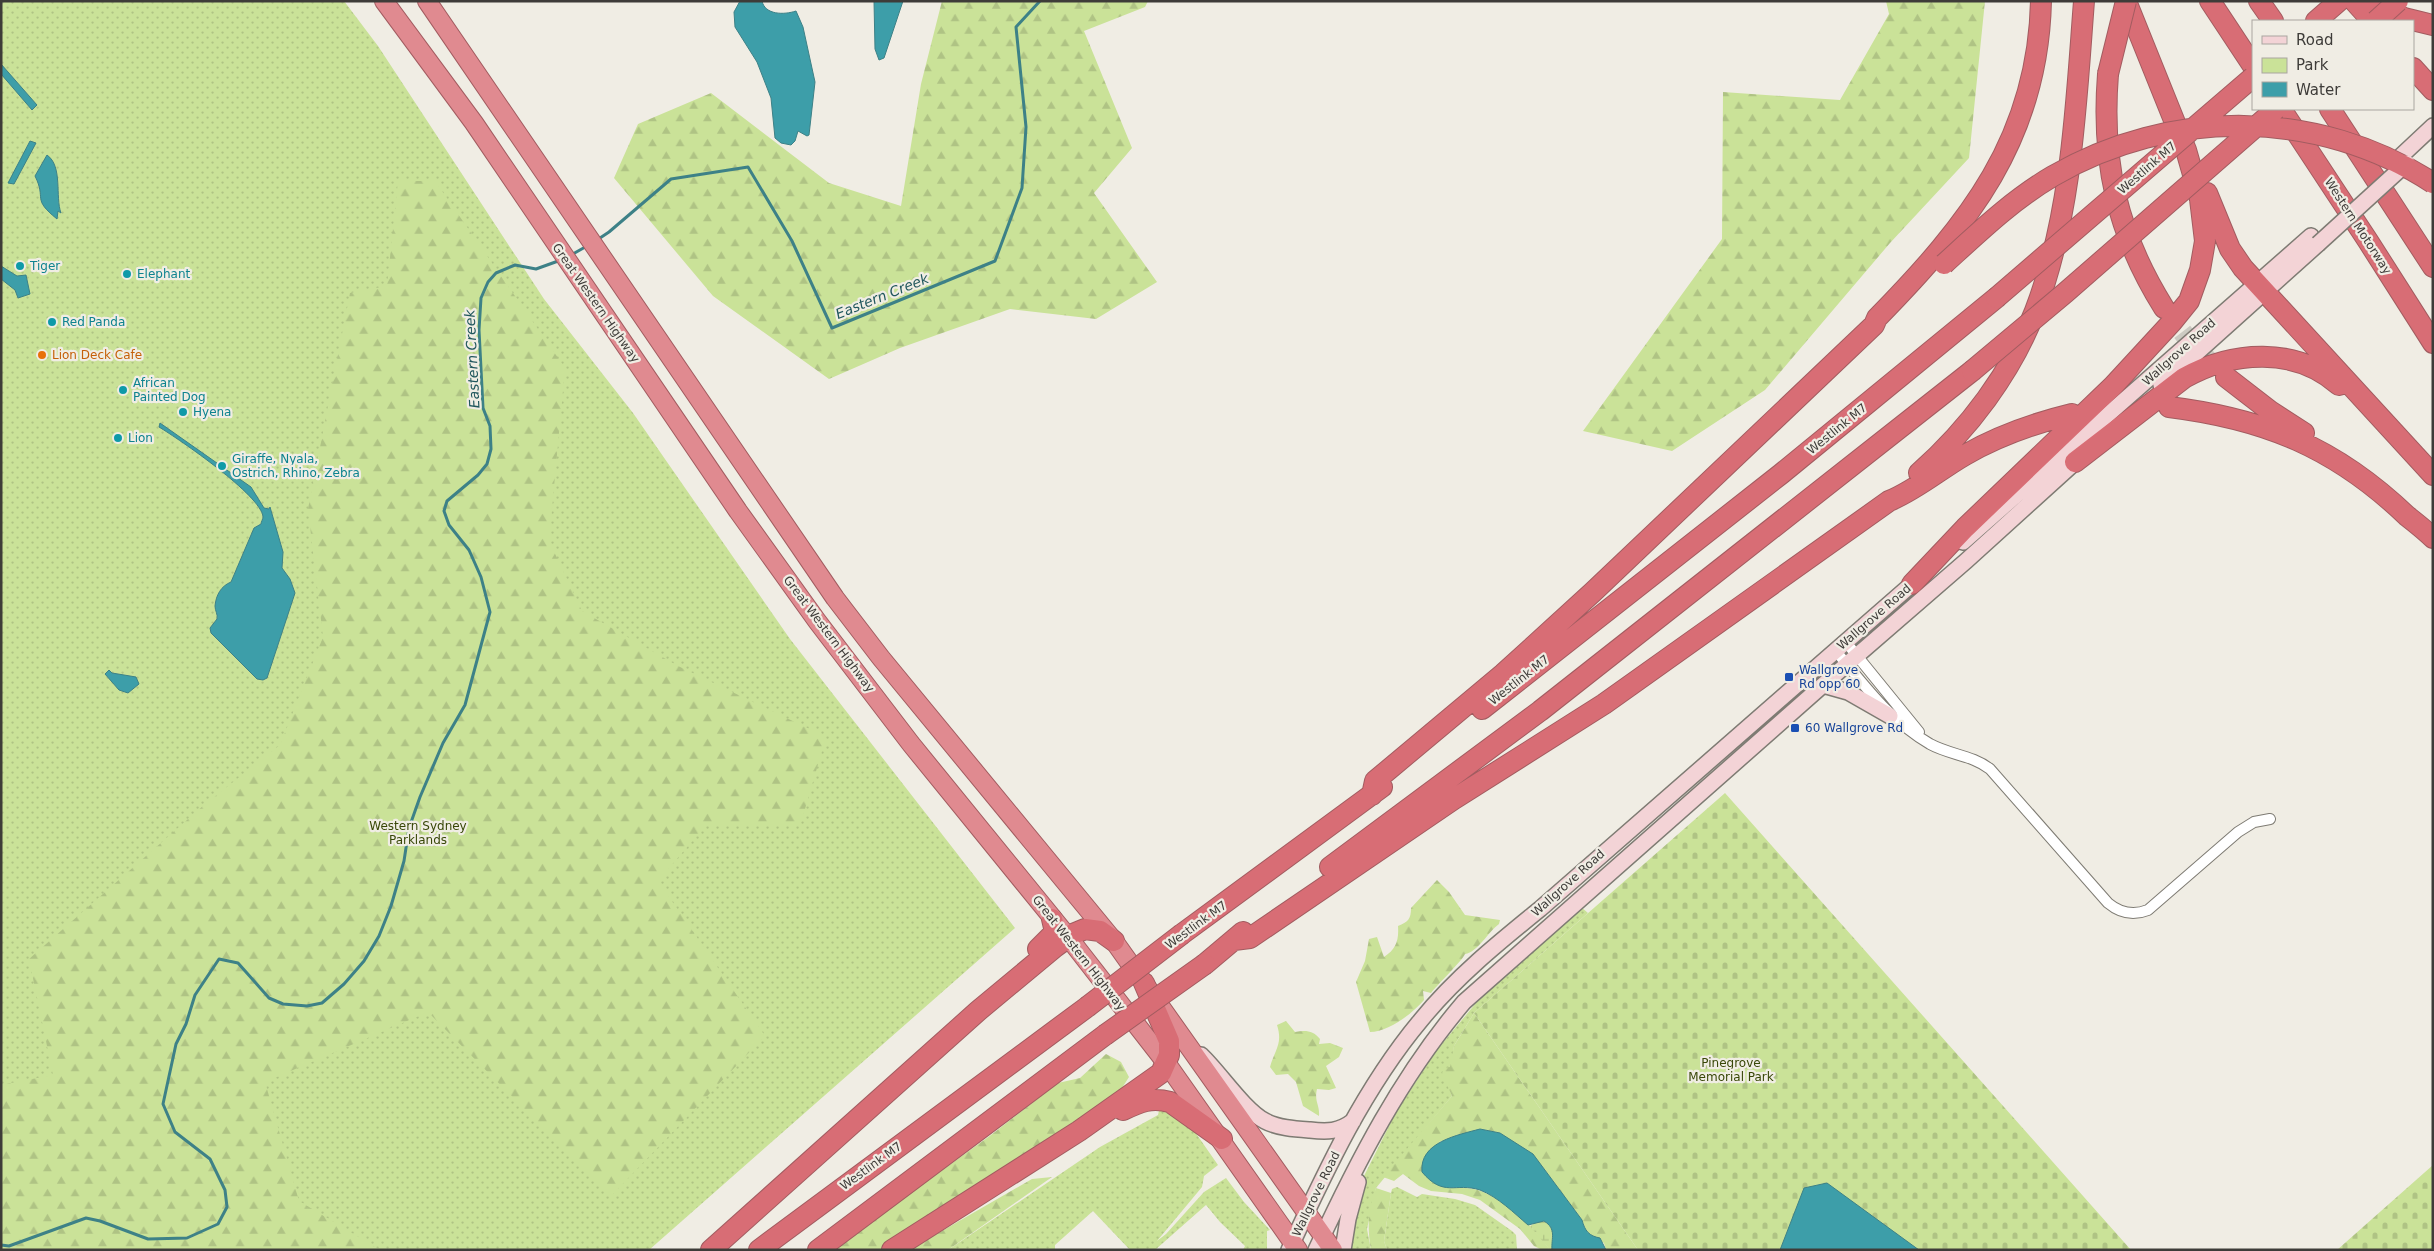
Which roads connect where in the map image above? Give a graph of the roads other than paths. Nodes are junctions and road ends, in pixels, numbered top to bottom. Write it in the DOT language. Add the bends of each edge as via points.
graph roads {
  1 [pos="384,1"];
  2 [pos="427,1"];
  3 [pos="2041,1"];
  4 [pos="2126,1"];
  5 [pos="2210,1"];
  6 [pos="2259,1"];
  7 [pos="2339,1"];
  8 [pos="2354,1"];
  9 [pos="2371,1"];
  10 [pos="2398,1"];
  11 [pos="2084,4"];
  12 [pos="2271,20"];
  13 [pos="2317,20"];
  14 [pos="2371,20"];
  15 [pos="2377,20"];
  16 [pos="2412,20"];
  17 [pos="2414,20"];
  18 [pos="2433,25"];
  19 [pos="2252,64"];
  20 [pos="2414,69"];
  21 [pos="2252,78"];
  22 [pos="2433,90"];
  23 [pos="2275,110"];
  24 [pos="2282,110"];
  25 [pos="2331,110"];
  26 [pos="2433,126"];
  27 [pos="2433,141"];
  28 [pos="2186,150"];
  29 [pos="2404,160"];
  30 [pos="2433,183"];
  31 [pos="2433,267"];
  32 [pos="2260,287"];
  33 [pos="2164,308"];
  34 [pos="1874,325"];
  35 [pos="2433,343"];
  36 [pos="2226,377"];
  37 [pos="2354,390"];
  38 [pos="2169,407"];
  39 [pos="2072,414"];
  40 [pos="2075,462"];
  41 [pos="2433,476"];
  42 [pos="1889,501"];
  43 [pos="2430,535"];
  44 [pos="1912,584"];
  45 [pos="1840,646"];
  46 [pos="1852,660"];
  47 [pos="1822,685"];
  48 [pos="1890,716"];
  49 [pos="1928,742"];
  50 [pos="1372,795"];
  51 [pos="2270,819"];
  52 [pos="1052,919"];
  53 [pos="1068,937"];
  54 [pos="1234,940"];
  55 [pos="1114,941"];
  56 [pos="1144,983"];
  57 [pos="1190,1046"];
  58 [pos="1167,1064"];
  59 [pos="909,1074"];
  60 [pos="1355,1119"];
  61 [pos="1079,1132"];
  62 [pos="1222,1139"];
  63 [pos="1366,1151"];
  64 [pos="1307,1212"];
  65 [pos="1320,1242"];
  66 [pos="1293,1247"];
  67 [pos="895,1248"];
  68 [pos="711,1250"];
  69 [pos="759,1250"];
  70 [pos="818,1250"];
  71 [pos="1333,1250"];
  72 [pos="1343,1250"];
  1 -- 52 [label="highway, Great Western Highway" via="474,123 738,510 817,620 911,744"];
  2 -- 55 [label="highway" via="835,598"];
  3 -- 34 [label="highway" via="2037,47 2028,91 2018,124 1995,174 1956,231"];
  4 -- 28 [label="highway"];
  4 -- 33 [label="highway, bridge" via="2108,74 2106,140 2119,210 2132,248"];
  5 -- 19 [label="highway"];
  6 -- 12 [label="highway"];
  7 -- 13 [label="highway"];
  8 -- 14 [label="highway"];
  9 -- 16 [label="highway"];
  10 -- 15 [label="highway, bridge"];
  11 -- 42 [label="highway" via="2066,183 2050,265 2035,312 2004,372 1979,408 1932,461"];
  17 -- 18 [label="highway"];
  20 -- 22 [label="highway"];
  21 -- 50 [label="highway, Westlink M7, bridge" via="1996,298 1774,480"];
  23 -- 54 [label="highway, bridge" via="1972,371 1540,711"];
  24 -- 35 [label="highway, Western Motorway"];
  25 -- 31 [label="highway"];
  26 -- 29 [label="main road, Wallgrove Road"];
  27 -- 29 [label="main road, Wallgrove Road"];
  28 -- 32 [label="highway" via="2230,249"];
  28 -- 44 [label="highway" via="2200,199 2205,241 2190,300 2113,386 1965,528"];
  29 -- 32 [label="main road, Wallgrove Road, bridge"];
  30 -- 34 [label="highway, bridge" via="2392,160 2318,134 2282,128 2238,125 2180,130 2134,140 2052,176 2011,205"];
  32 -- 37 [label="highway"];
  32 -- 40 [label="main road, Wallgrove Road"];
  32 -- 44 [label="main road, Wallgrove Road"];
  34 -- 50 [label="highway" via="1593,592 1503,674 1376,781"];
  36 -- 43 [label="highway" via="2270,411 2382,485 2424,524"];
  37 -- 40 [label="highway" via="2341,388 2321,373 2292,361 2253,356 2229,359 2201,368 2184,378"];
  37 -- 41 [label="highway"];
  38 -- 43 [label="highway" via="2236,418 2306,444 2369,483"];
  39 -- 42 [label="highway" via="1997,438"];
  40 -- 46 [label="main road, Wallgrove Road"];
  42 -- 54 [label="highway" via="1604,704 1446,805 1250,938"];
  44 -- 45 [label="main road, Wallgrove Road"];
  45 -- 46 [label="street"];
  45 -- 60 [label="main road, Wallgrove Road" via="1469,969 1415,1027"];
  46 -- 47 [label="main road, Wallgrove Road"];
  46 -- 48 [label="street"];
  46 -- 49 [label="street"];
  47 -- 48 [label="main road" via="1848,692"];
  47 -- 63 [label="main road, Wallgrove Road" via="1464,1002 1418,1060"];
  48 -- 49 [label="street"];
  49 -- 51 [label="street" via="1973,758 1990,769 2108,903 2122,912 2136,914 2148,910 2238,832 2254,822"];
  50 -- 69 [label="highway, Westlink M7, bridge"];
  52 -- 53 [label="highway, Great Western Highway"];
  52 -- 59 [label="highway" via="1055,926 1053,936 971,1010"];
  53 -- 55 [label="highway" via="1093,929"];
  53 -- 58 [label="highway, Great Western Highway"];
  53 -- 59 [label="highway" via="978,1011"];
  54 -- 70 [label="highway, bridge"];
  55 -- 56 [label="highway"];
  56 -- 57 [label="highway"];
  56 -- 58 [label="highway" via="1168,1041"];
  57 -- 60 [label="main road" via="1252,1112 1272,1124 1332,1132"];
  57 -- 64 [label="highway"];
  58 -- 61 [label="highway" via="1157,1077"];
  58 -- 62 [label="highway, Great Western Highway"];
  59 -- 68 [label="highway"];
  60 -- 64 [label="main road, Wallgrove Road"];
  61 -- 62 [label="highway" via="1144,1100 1161,1100 1177,1106"];
  61 -- 67 [label="highway"];
  62 -- 66 [label="highway, Great Western Highway"];
  63 -- 65 [label="main road, Wallgrove Road"];
  63 -- 72 [label="main road" via="1349,1212"];
  64 -- 65 [label="highway"];
  64 -- 66 [label="main road, Wallgrove Road"];
  65 -- 71 [label="highway"];
}
